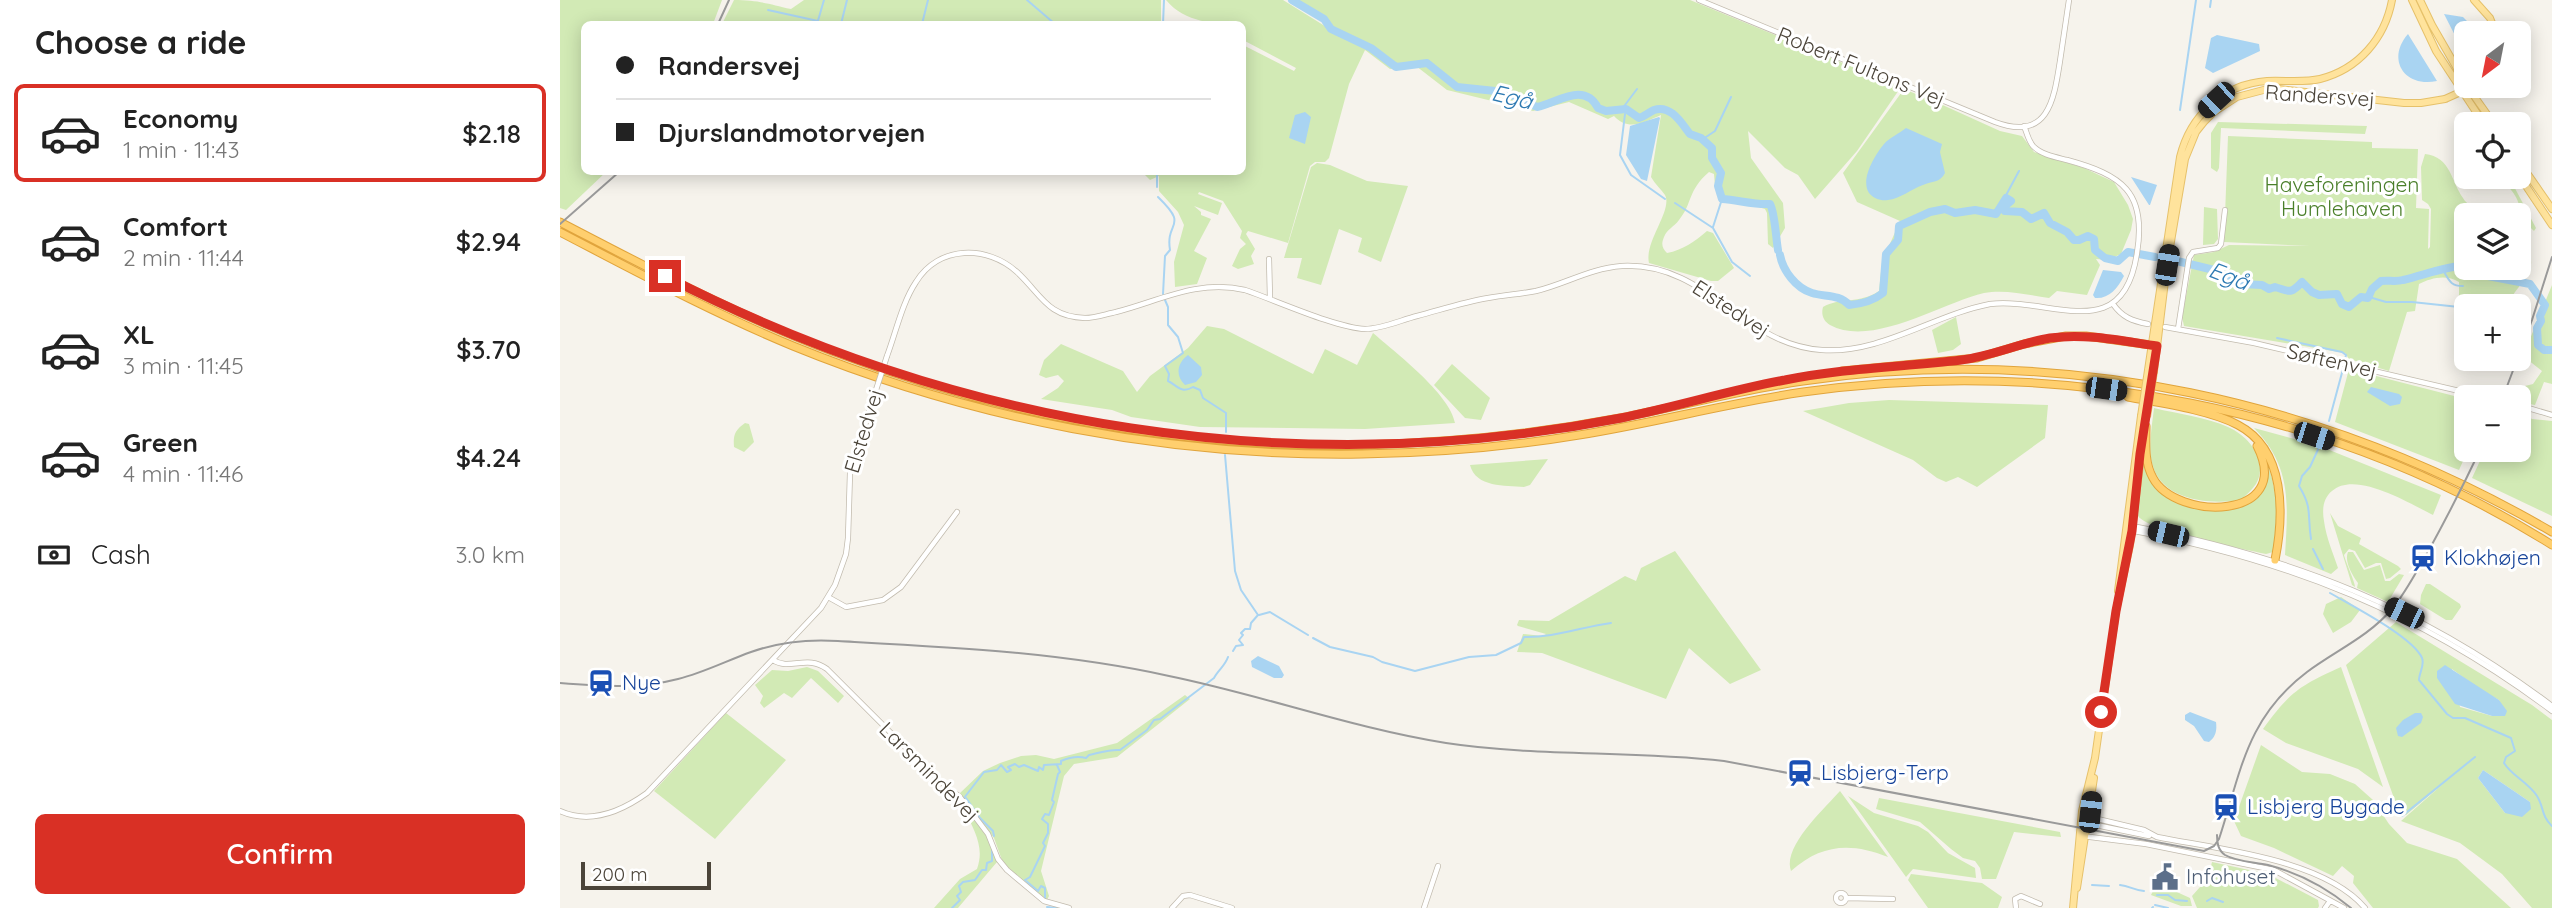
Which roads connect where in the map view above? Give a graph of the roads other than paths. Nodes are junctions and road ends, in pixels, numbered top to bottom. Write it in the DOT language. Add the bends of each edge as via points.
graph roads {
  1 [pos="1699,0"];
  2 [pos="2069,0"];
  3 [pos="2392,0"];
  4 [pos="2412,0"];
  5 [pos="2420,0"];
  6 [pos="2474,0"];
  7 [pos="2491,21"];
  8 [pos="2454,64"];
  9 [pos="2454,95"];
  10 [pos="2476,112"];
  11 [pos="2024,126"];
  12 [pos="2531,179"];
  13 [pos="2528,189"];
  14 [pos="2552,209"];
  15 [pos="2225,210"];
  16 [pos="560,222"];
  17 [pos="2552,225"];
  18 [pos="560,232"];
  19 [pos="1269,259"];
  20 [pos="1269,298"];
  21 [pos="2113,304"];
  22 [pos="2148,324"];
  23 [pos="2165,327"];
  24 [pos="2178,329"];
  25 [pos="2154,346"];
  26 [pos="2055,384"];
  27 [pos="2454,390"];
  28 [pos="1721,395"];
  29 [pos="2531,409"];
  30 [pos="2552,415"];
  31 [pos="2144,416"];
  32 [pos="2217,418"];
  33 [pos="2146,426"];
  34 [pos="957,512"];
  35 [pos="2128,528"];
  36 [pos="2552,532"];
  37 [pos="2552,545"];
  38 [pos="2274,563"];
  39 [pos="828,597"];
  40 [pos="773,660"];
  41 [pos="2552,706"];
  42 [pos="2552,711"];
  43 [pos="560,811"];
  44 [pos="2086,821"];
  45 [pos="2083,836"];
  46 [pos="1438,866"];
  47 [pos="1893,899"];
  48 [pos="2330,901"];
  49 [pos="2040,904"];
  50 [pos="1838,905"];
  51 [pos="1069,908"];
  52 [pos="1172,908"];
  53 [pos="1233,908"];
  54 [pos="1424,908"];
  55 [pos="2016,908"];
  56 [pos="2073,908"];
  57 [pos="2325,908"];
  58 [pos="2344,908"];
  59 [pos="2365,908"];
  1 -- 11 [label="street, Robert Fultons Vej" via="1995,122"];
  2 -- 11 [label="street" via="2053,103 2043,117"];
  3 -- 25 [label="main road, Randersvej" via="2379,37 2351,66 2320,79 2246,85 2216,100 2191,128 2180,157"];
  4 -- 10 [label="main road" via="2436,51"];
  5 -- 8 [label="main road"];
  6 -- 7 [label="main road"];
  9 -- 25 [label="main road, Randersvej, bridge" via="2404,103 2271,88 2237,97 2214,112 2196,132 2185,159"];
  11 -- 21 [label="street" via="2030,142 2043,153 2099,169 2124,187 2135,202 2141,230 2131,283"];
  12 -- 14 [label="main road"];
  13 -- 17 [label="main road"];
  15 -- 24 [label="street" via="2221,244 2193,252 2188,263"];
  16 -- 28 [label="highway" via="753,319 845,356 984,399 1125,428 1268,443 1413,443 1576,426"];
  18 -- 26 [label="highway" via="737,321 867,373 1001,412 1173,444 1314,453 1470,448 1578,435 1844,387 1947,380"];
  19 -- 20 [label="street"];
  20 -- 21 [label="street, Elstedvej" via="1368,329 1486,298 1534,291 1591,271 1639,267 1690,281 1772,337 1834,351 1864,347 1990,304 2091,311"];
  20 -- 39 [label="street, Elstedvej, bridge" via="1241,289 1196,288 1085,318 1055,311 1020,275 982,253 938,261 910,291 887,356 849,473 846,554"];
  21 -- 22 [label="street" via="2128,319"];
  23 -- 24 [label="street, Søftenvej"];
  24 -- 27 [label="street, Søftenvej"];
  25 -- 28 [label="highway" via="2086,336 2048,338 1977,358 1856,369"];
  25 -- 31 [label="main road, Randersvej, bridge"];
  26 -- 32 [label="highway"];
  26 -- 37 [label="highway" via="2176,400 2295,430 2446,488"];
  28 -- 36 [label="highway" via="1843,375 1937,369 2037,371 2146,384 2257,407 2348,435 2451,478"];
  29 -- 30 [label="street"];
  31 -- 33 [label="main road, Randersvej"];
  31 -- 35 [label="main road, Randersvej"];
  32 -- 33 [label="highway" via="2249,437 2265,466 2257,492 2228,508 2195,504 2164,492 2150,470"];
  32 -- 38 [label="highway" via="2251,433 2269,458 2281,512"];
  33 -- 35 [label="main road, Randersvej"];
  34 -- 39 [label="street" via="907,581 889,597 846,607"];
  35 -- 38 [label="street" via="2206,542"];
  35 -- 44 [label="main road, Randersvej"];
  38 -- 41 [label="street" via="2355,590 2424,623"];
  38 -- 42 [label="street" via="2422,627"];
  39 -- 40 [label="street, Elstedvej"];
  40 -- 43 [label="street, Elstedvej" via="635,802 593,817"];
  40 -- 51 [label="street, Larsmindevej" via="814,662 827,669 936,778 961,797 1007,870 1044,901"];
  44 -- 45 [label="main road, Randersvej"];
  44 -- 59 [label="street" via="2291,866 2340,886"];
  45 -- 48 [label="street" via="2268,868"];
  45 -- 56 [label="main road, Randersvej"];
  46 -- 54 [label="street"];
  47 -- 50 [label="street" via="1846,898"];
  48 -- 57 [label="street"];
  48 -- 58 [label="street"];
  49 -- 55 [label="street" via="2021,896 2015,899"];
  52 -- 53 [label="street" via="1190,895"];
}
